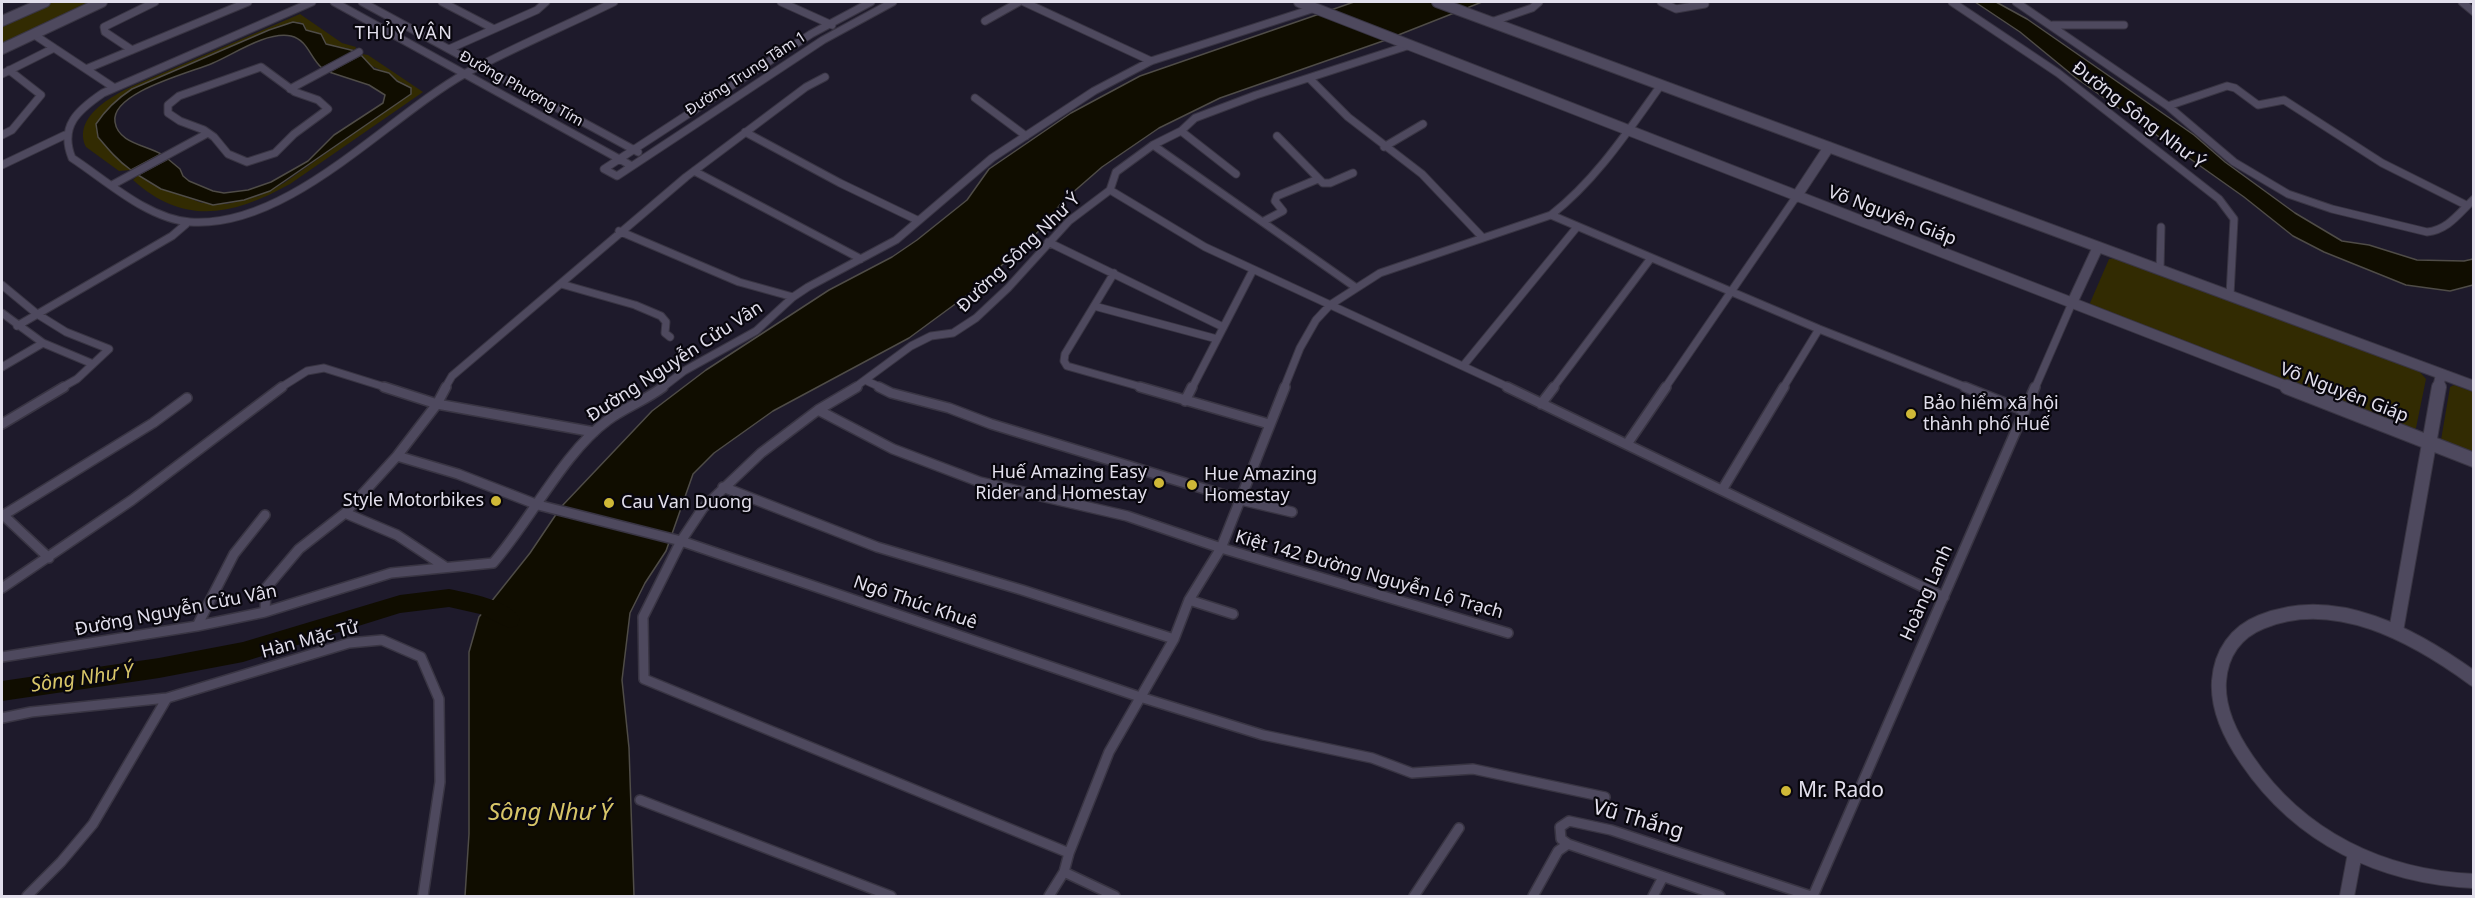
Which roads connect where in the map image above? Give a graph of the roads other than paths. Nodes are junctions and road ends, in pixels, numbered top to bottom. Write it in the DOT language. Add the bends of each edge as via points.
graph roads {
  1 [pos="45,2"];
  2 [pos="102,2"];
  3 [pos="155,2"];
  4 [pos="248,2"];
  5 [pos="312,2"];
  6 [pos="334,2"];
  7 [pos="366,2"];
  8 [pos="442,2"];
  9 [pos="546,2"];
  10 [pos="615,2"];
  11 [pos="784,2"];
  12 [pos="871,2"];
  13 [pos="893,2"];
  14 [pos="1019,2"];
  15 [pos="1024,2"];
  16 [pos="1299,2"];
  17 [pos="1437,2"];
  18 [pos="1539,2"];
  19 [pos="1661,2"];
  20 [pos="1952,2"];
  21 [pos="2016,2"];
  22 [pos="2463,2"];
  23 [pos="1705,4"];
  24 [pos="1318,9"];
  25 [pos="2473,11"];
  26 [pos="2,21"];
  27 [pos="985,21"];
  28 [pos="1491,22"];
  29 [pos="829,24"];
  30 [pos="2052,25"];
  31 [pos="2124,25"];
  32 [pos="494,29"];
  33 [pos="840,29"];
  34 [pos="33,34"];
  35 [pos="1407,44"];
  36 [pos="2,48"];
  37 [pos="54,48"];
  38 [pos="449,49"];
  39 [pos="132,50"];
  40 [pos="358,52"];
  41 [pos="1151,61"];
  42 [pos="480,66"];
  43 [pos="86,69"];
  44 [pos="5,72"];
  45 [pos="465,74"];
  46 [pos="825,77"];
  47 [pos="1310,78"];
  48 [pos="1661,85"];
  49 [pos="113,87"];
  50 [pos="290,89"];
  51 [pos="975,98"];
  52 [pos="2168,106"];
  53 [pos="1423,124"];
  54 [pos="1181,131"];
  55 [pos="1628,131"];
  56 [pos="745,132"];
  57 [pos="208,133"];
  58 [pos="2,135"];
  59 [pos="65,135"];
  60 [pos="1026,136"];
  61 [pos="1277,136"];
  62 [pos="1153,145"];
  63 [pos="1384,147"];
  64 [pos="1829,147"];
  65 [pos="633,150"];
  66 [pos="646,156"];
  67 [pos="620,159"];
  68 [pos="2,165"];
  69 [pos="632,166"];
  70 [pos="694,171"];
  71 [pos="1353,173"];
  72 [pos="131,174"];
  73 [pos="1236,174"];
  74 [pos="1318,179"];
  75 [pos="112,185"];
  76 [pos="1110,190"];
  77 [pos="1796,197"];
  78 [pos="2474,198"];
  79 [pos="2466,205"];
  80 [pos="1551,215"];
  81 [pos="917,220"];
  82 [pos="1264,221"];
  83 [pos="186,224"];
  84 [pos="1577,226"];
  85 [pos="2161,226"];
  86 [pos="619,231"];
  87 [pos="1482,237"];
  88 [pos="1048,242"];
  89 [pos="2098,247"];
  90 [pos="1651,258"];
  91 [pos="861,259"];
  92 [pos="1253,270"];
  93 [pos="2160,270"];
  94 [pos="1114,273"];
  95 [pos="561,284"];
  96 [pos="2,285"];
  97 [pos="1355,287"];
  98 [pos="1731,292"];
  99 [pos="2230,295"];
  100 [pos="793,297"];
  101 [pos="2072,303"];
  102 [pos="1330,305"];
  103 [pos="1094,306"];
  104 [pos="2,314"];
  105 [pos="37,314"];
  106 [pos="17,326"];
  107 [pos="1223,327"];
  108 [pos="1819,329"];
  109 [pos="670,337"];
  110 [pos="1217,339"];
  111 [pos="43,344"];
  112 [pos="109,349"];
  113 [pos="93,364"];
  114 [pos="1463,366"];
  115 [pos="2,367"];
  116 [pos="2441,374"];
  117 [pos="867,381"];
  118 [pos="2474,386"];
  119 [pos="187,398"];
  120 [pos="1185,401"];
  121 [pos="437,404"];
  122 [pos="1541,404"];
  123 [pos="818,410"];
  124 [pos="2025,411"];
  125 [pos="2,424"];
  126 [pos="1269,424"];
  127 [pos="594,432"];
  128 [pos="2429,443"];
  129 [pos="1627,444"];
  130 [pos="397,456"];
  131 [pos="2474,460"];
  132 [pos="723,487"];
  133 [pos="1722,490"];
  134 [pos="1241,500"];
  135 [pos="538,505"];
  136 [pos="1292,512"];
  137 [pos="345,513"];
  138 [pos="2,515"];
  139 [pos="265,515"];
  140 [pos="677,540"];
  141 [pos="1221,548"];
  142 [pos="49,558"];
  143 [pos="444,566"];
  144 [pos="2,588"];
  145 [pos="1944,597"];
  146 [pos="1189,600"];
  147 [pos="265,612"];
  148 [pos="1233,614"];
  149 [pos="197,626"];
  150 [pos="2396,631"];
  151 [pos="1508,633"];
  152 [pos="1174,639"];
  153 [pos="2,657"];
  154 [pos="2474,679"];
  155 [pos="1140,697"];
  156 [pos="167,698"];
  157 [pos="2,718"];
  158 [pos="1605,797"];
  159 [pos="640,800"];
  160 [pos="1459,828"];
  161 [pos="1568,844"];
  162 [pos="1069,852"];
  163 [pos="2355,853"];
  164 [pos="1064,872"];
  165 [pos="1663,877"];
  166 [pos="2474,881"];
  167 [pos="27,897"];
  168 [pos="423,897"];
  169 [pos="891,897"];
  170 [pos="1049,897"];
  171 [pos="1115,897"];
  172 [pos="1414,897"];
  173 [pos="1533,897"];
  174 [pos="1653,897"];
  175 [pos="1720,897"];
  176 [pos="1812,897"];
  177 [pos="2347,897"];
  1 -- 26 [label="street"];
  2 -- 34 [label="street"];
  3 -- 39 [label="street" via="104,27 105,32"];
  4 -- 39 [label="street"];
  5 -- 49 [label="street"];
  6 -- 45 [label="street, Đường Phượng Tím"];
  7 -- 38 [label="street, Đường Phượng Tím"];
  8 -- 32 [label="street"];
  9 -- 32 [label="street" via="543,7"];
  10 -- 42 [label="street"];
  11 -- 29 [label="street"];
  12 -- 29 [label="street, Đường Trung Tâm 1"];
  13 -- 33 [label="street, Đường Trung Tâm 1"];
  14 -- 27 [label="street"];
  15 -- 41 [label="street"];
  16 -- 24 [label="street, Võ Nguyên Giáp"];
  17 -- 28 [label="street"];
  18 -- 28 [label="street"];
  19 -- 23 [label="street" via="1676,11"];
  20 -- 99 [label="street, Đường Sông Như Ý" via="2104,106 2228,209 2234,219"];
  21 -- 30 [label="street"];
  22 -- 25 [label="street"];
  24 -- 35 [label="street, Võ Nguyên Giáp"];
  24 -- 41 [label="street, Đường Nguyễn Cửu Vân"];
  28 -- 48 [label="street"];
  29 -- 33 [label="street"];
  29 -- 65 [label="street, Đường Trung Tâm 1"];
  30 -- 31 [label="street"];
  30 -- 52 [label="street"];
  32 -- 38 [label="street"];
  33 -- 66 [label="street, Đường Trung Tâm 1"];
  34 -- 36 [label="street"];
  34 -- 37 [label="street"];
  35 -- 47 [label="street, Đường Sông Như Ý"];
  35 -- 55 [label="street, Võ Nguyên Giáp"];
  37 -- 43 [label="street"];
  37 -- 44 [label="street"];
  38 -- 42 [label="street, Đường Phượng Tím"];
  39 -- 43 [label="street"];
  40 -- 50 [label="street"];
  41 -- 60 [label="street, Đường Nguyễn Cửu Vân" via="1116,77"];
  42 -- 45 [label="street"];
  42 -- 65 [label="street, Đường Phượng Tím"];
  43 -- 49 [label="street"];
  44 -- 58 [label="street" via="41,94 12,130"];
  45 -- 67 [label="street, Đường Phượng Tím"];
  45 -- 83 [label="street" via="276,203 228,218"];
  46 -- 56 [label="street"];
  47 -- 54 [label="street, Đường Sông Như Ý" via="1195,118"];
  47 -- 63 [label="street"];
  48 -- 55 [label="street"];
  48 -- 64 [label="street"];
  49 -- 59 [label="street" via="82,109"];
  50 -- 57 [label="street" via="261,67 186,93 168,105 171,116"];
  50 -- 57 [label="street" via="324,103 328,109 275,153 241,161 228,154"];
  51 -- 60 [label="street"];
  52 -- 79 [label="street" via="2227,86 2258,105 2284,100 2382,163"];
  52 -- 79 [label="street" via="2234,162 2301,200 2426,233 2443,230"];
  53 -- 63 [label="street"];
  54 -- 62 [label="street, Đường Sông Như Ý"];
  54 -- 73 [label="street"];
  55 -- 77 [label="street, Võ Nguyên Giáp"];
  55 -- 80 [label="street" via="1579,190"];
  56 -- 70 [label="street"];
  56 -- 81 [label="street"];
  57 -- 72 [label="street"];
  59 -- 68 [label="street"];
  59 -- 75 [label="street" via="65,147 72,158"];
  60 -- 81 [label="street, Đường Nguyễn Cửu Vân" via="992,158"];
  61 -- 74 [label="street"];
  62 -- 76 [label="street, Đường Sông Như Ý" via="1116,172"];
  62 -- 82 [label="street"];
  63 -- 87 [label="street" via="1422,174"];
  64 -- 77 [label="street"];
  64 -- 89 [label="street"];
  65 -- 66 [label="street, Đường Phượng Tím"];
  65 -- 67 [label="street, Đường Trung Tâm 1"];
  66 -- 69 [label="street, Đường Trung Tâm 1"];
  67 -- 69 [label="street, Đường Phượng Tím"];
  67 -- 69 [label="street, Đường Trung Tâm 1" via="604,169 616,176"];
  70 -- 86 [label="street"];
  70 -- 91 [label="street"];
  71 -- 74 [label="street" via="1325,184"];
  72 -- 75 [label="street"];
  74 -- 82 [label="street" via="1277,196 1275,201 1283,211"];
  75 -- 83 [label="street" via="154,214"];
  76 -- 88 [label="street, Đường Sông Như Ý"];
  76 -- 92 [label="street" via="1205,247"];
  77 -- 98 [label="street"];
  77 -- 101 [label="street, Võ Nguyên Giáp"];
  78 -- 79 [label="street"];
  80 -- 84 [label="street"];
  80 -- 87 [label="street"];
  81 -- 91 [label="street, Đường Nguyễn Cửu Vân" via="896,240"];
  82 -- 97 [label="street"];
  83 -- 105 [label="street" via="172,236"];
  84 -- 90 [label="street"];
  84 -- 114 [label="street"];
  85 -- 93 [label="street"];
  86 -- 95 [label="street"];
  86 -- 100 [label="street" via="739,282"];
  87 -- 97 [label="street" via="1404,263"];
  88 -- 94 [label="street"];
  88 -- 117 [label="street, Đường Sông Như Ý" via="976,318 953,333 931,336 911,346"];
  89 -- 93 [label="street"];
  89 -- 101 [label="street"];
  90 -- 98 [label="street"];
  90 -- 122 [label="street"];
  91 -- 100 [label="street, Đường Nguyễn Cửu Vân"];
  92 -- 102 [label="street"];
  92 -- 107 [label="street"];
  93 -- 99 [label="street"];
  94 -- 103 [label="street"];
  94 -- 107 [label="street"];
  95 -- 109 [label="street" via="636,304 662,316 665,333"];
  95 -- 121 [label="street" via="452,376"];
  96 -- 105 [label="street"];
  97 -- 102 [label="street"];
  98 -- 108 [label="street"];
  98 -- 129 [label="street"];
  99 -- 116 [label="street"];
  100 -- 127 [label="street, Đường Nguyễn Cửu Vân" via="756,331 684,371"];
  101 -- 124 [label="street, Hoàng Lanh"];
  101 -- 128 [label="street, Võ Nguyên Giáp"];
  102 -- 114 [label="street"];
  102 -- 126 [label="street" via="1300,348"];
  103 -- 110 [label="street"];
  103 -- 120 [label="street" via="1065,354 1067,366"];
  104 -- 106 [label="street"];
  105 -- 106 [label="street"];
  105 -- 112 [label="street" via="66,332"];
  106 -- 111 [label="street"];
  107 -- 110 [label="street"];
  108 -- 124 [label="street"];
  108 -- 133 [label="street"];
  110 -- 120 [label="street"];
  111 -- 113 [label="street"];
  111 -- 115 [label="street"];
  112 -- 113 [label="street"];
  113 -- 125 [label="street" via="78,379"];
  114 -- 122 [label="street"];
  116 -- 118 [label="street"];
  116 -- 128 [label="street"];
  117 -- 123 [label="street, Đường Sông Như Ý"];
  117 -- 134 [label="street" via="891,393"];
  119 -- 138 [label="street"];
  120 -- 126 [label="street"];
  121 -- 127 [label="street"];
  121 -- 130 [label="street"];
  121 -- 142 [label="street" via="324,368 308,370"];
  122 -- 129 [label="street"];
  123 -- 132 [label="street, Đường Sông Như Ý"];
  123 -- 141 [label="street, Kiệt 142 Đường Nguyễn Lộ Trạch" via="893,449 980,482 1127,516"];
  124 -- 145 [label="street, Hoàng Lanh"];
  126 -- 134 [label="street"];
  127 -- 135 [label="street, Đường Nguyễn Cửu Vân"];
  128 -- 131 [label="street, Võ Nguyên Giáp"];
  128 -- 150 [label="street"];
  129 -- 133 [label="street"];
  130 -- 135 [label="street, Ngô Thúc Khuê" via="458,474"];
  130 -- 137 [label="street"];
  132 -- 140 [label="street, Đường Sông Như Ý"];
  132 -- 152 [label="street" via="877,547"];
  133 -- 145 [label="street"];
  134 -- 136 [label="street"];
  134 -- 141 [label="street"];
  135 -- 140 [label="street, Ngô Thúc Khuê"];
  135 -- 143 [label="street, Đường Nguyễn Cửu Vân" via="493,563"];
  137 -- 143 [label="street" via="397,535"];
  137 -- 147 [label="street" via="299,549 266,588"];
  138 -- 142 [label="street"];
  139 -- 149 [label="street" via="234,554"];
  140 -- 155 [label="street, Ngô Thúc Khuê"];
  140 -- 162 [label="street, Đường Sông Như Ý" via="643,617 644,679"];
  141 -- 146 [label="street"];
  141 -- 151 [label="street, Kiệt 142 Đường Nguyễn Lộ Trạch"];
  142 -- 144 [label="street"];
  143 -- 147 [label="street, Đường Nguyễn Cửu Vân" via="391,573"];
  145 -- 176 [label="street, Hoàng Lanh"];
  146 -- 148 [label="street"];
  146 -- 152 [label="street"];
  147 -- 149 [label="street, Đường Nguyễn Cửu Vân"];
  149 -- 153 [label="street, Đường Nguyễn Cửu Vân"];
  150 -- 154 [label="street"];
  150 -- 163 [label="street" via="2336,614 2283,613 2243,630 2229,645 2221,663 2218,685 2222,708 2246,760 2292,811"];
  152 -- 155 [label="street"];
  155 -- 158 [label="street, Ngô Thúc Khuê" via="1263,735 1371,758 1413,773 1473,769"];
  155 -- 162 [label="street" via="1109,752"];
  156 -- 157 [label="street, Hàn Mặc Tử"];
  156 -- 167 [label="street" via="110,799 73,848"];
  156 -- 168 [label="street, Hàn Mặc Tử" via="349,643 382,640 421,657 439,699 440,782"];
  159 -- 169 [label="street"];
  160 -- 172 [label="street"];
  161 -- 165 [label="street"];
  161 -- 173 [label="street" via="1558,851"];
  161 -- 176 [label="street, Vũ Thắng" via="1561,839 1560,827 1569,821 1576,822"];
  162 -- 164 [label="street"];
  163 -- 166 [label="street" via="2421,877"];
  163 -- 177 [label="street"];
  164 -- 170 [label="street"];
  164 -- 171 [label="street"];
  165 -- 174 [label="street"];
  165 -- 175 [label="street"];
}
